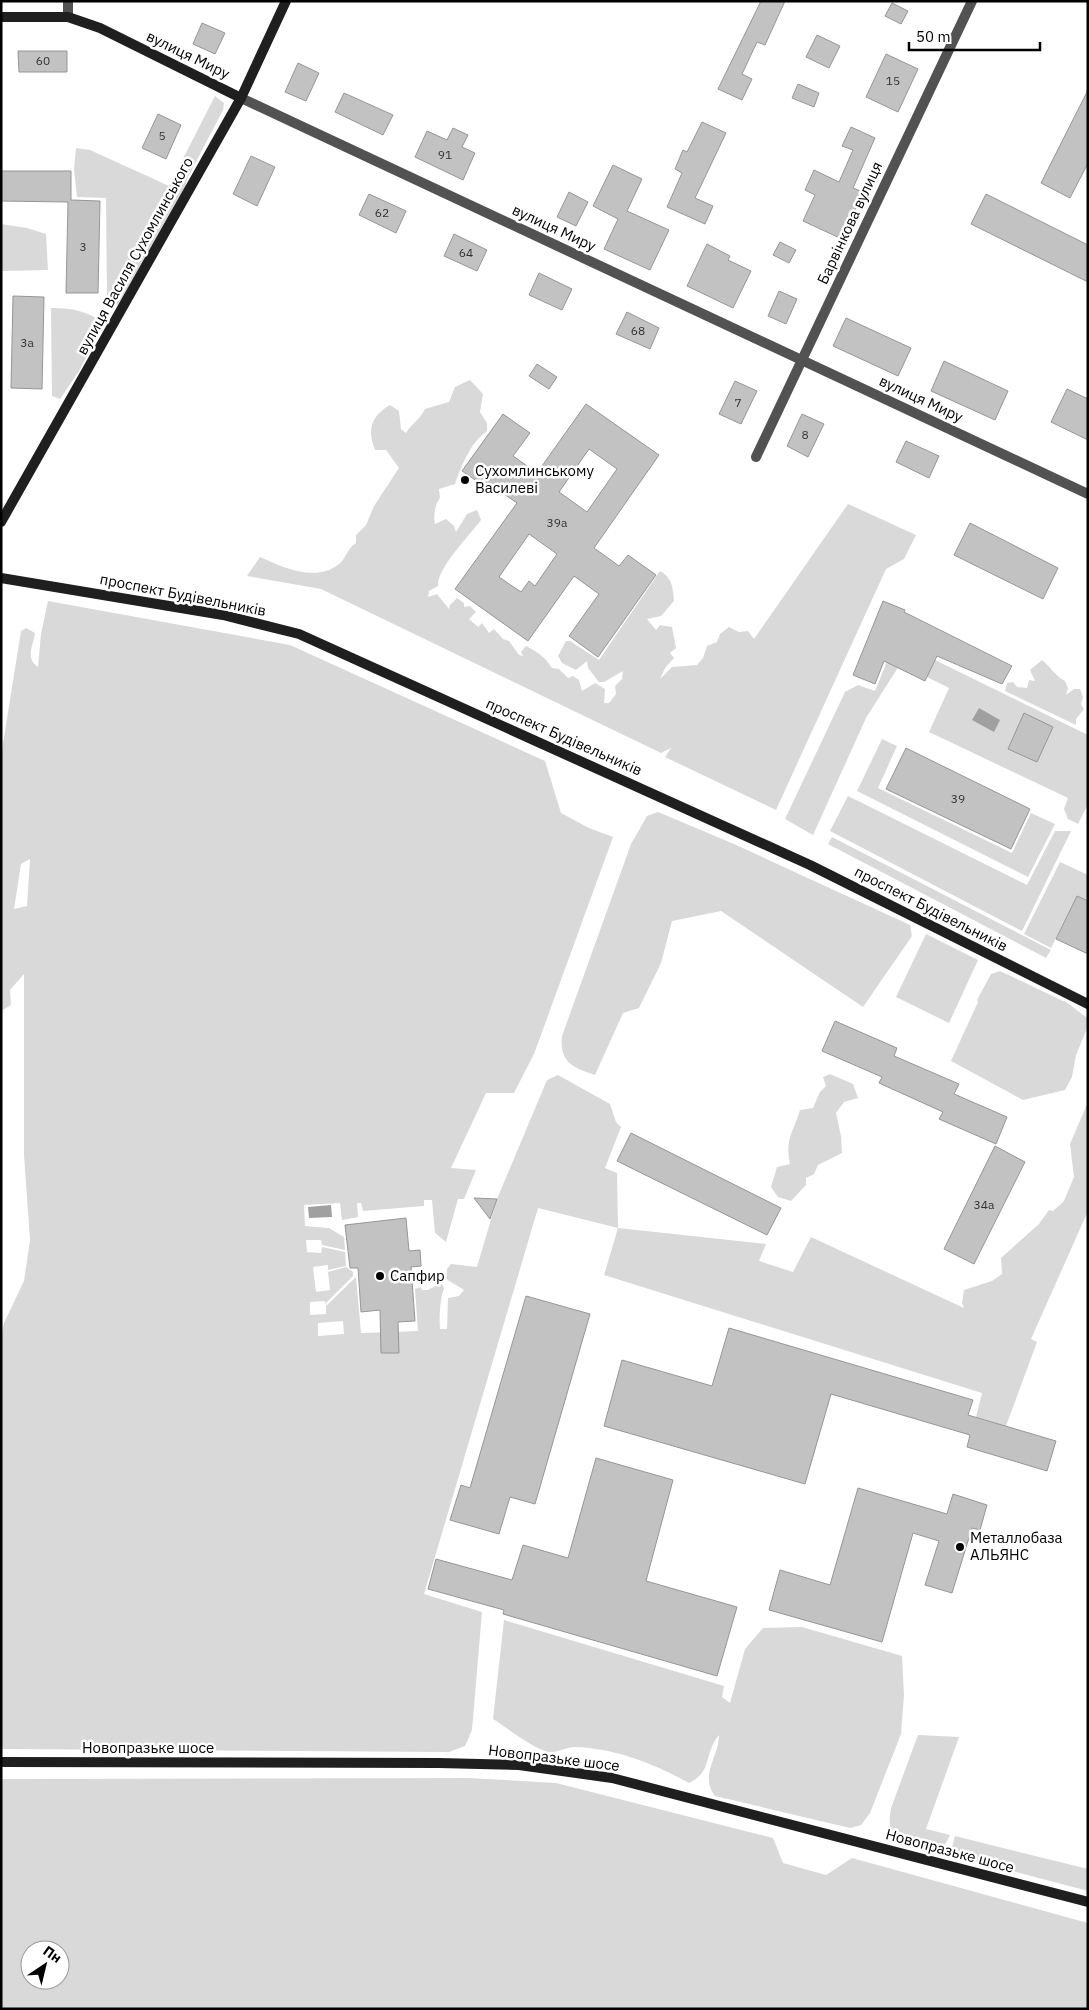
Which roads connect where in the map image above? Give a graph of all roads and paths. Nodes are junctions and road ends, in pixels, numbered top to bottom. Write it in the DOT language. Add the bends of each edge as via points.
graph roads {
  1 [pos="68,1"];
  2 [pos="286,1"];
  3 [pos="972,1"];
  4 [pos="1,17"];
  5 [pos="68,17"];
  6 [pos="241,98"];
  7 [pos="802,359"];
  8 [pos="756,457"];
  9 [pos="1088,494"];
  10 [pos="1,522"];
  11 [pos="1,578"];
  12 [pos="1088,1004"];
  13 [pos="1,1762"];
  14 [pos="1088,1902"];
  1 -- 5 [label="street"];
  2 -- 6 [label="street, вулиця Василя Сухомлинського"];
  3 -- 7 [label="street, Барвінкова вулиця"];
  4 -- 5 [label="street, вулиця Миру"];
  5 -- 6 [label="street, вулиця Миру" via="100,28"];
  6 -- 7 [label="street, вулиця Миру"];
  6 -- 10 [label="street, вулиця Василя Сухомлинського"];
  7 -- 8 [label="street, Барвінкова вулиця"];
  7 -- 9 [label="street, вулиця Миру"];
  11 -- 12 [label="street, проспект Будівельників" via="223,615 299,634 810,865"];
  13 -- 14 [label="street, Новопразьке шосе" via="519,1766 612,1778"];
}
